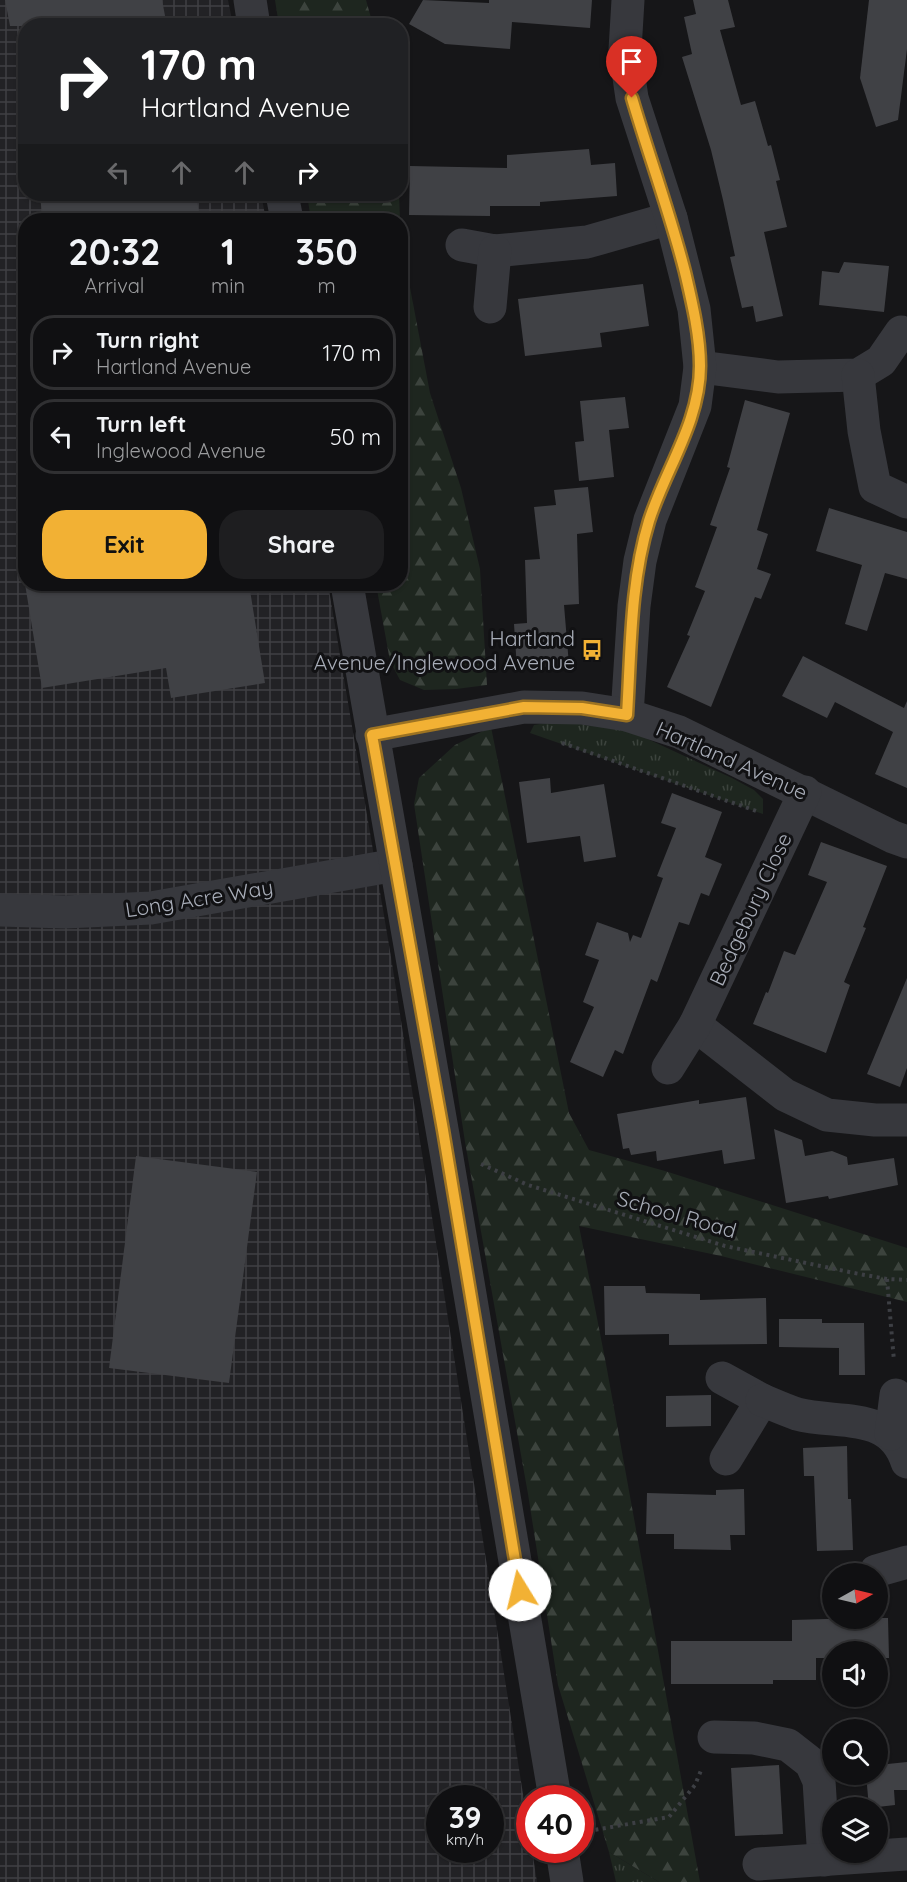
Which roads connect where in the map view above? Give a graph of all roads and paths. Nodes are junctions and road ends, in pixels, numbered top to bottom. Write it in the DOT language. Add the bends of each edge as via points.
graph roads {
  1 [pos="250,0"];
  2 [pos="628,0"];
  3 [pos="253,18"];
  4 [pos="671,218"];
  5 [pos="462,245"];
  6 [pos="495,251"];
  7 [pos="490,307"];
  8 [pos="901,332"];
  9 [pos="700,367"];
  10 [pos="858,375"];
  11 [pos="907,502"];
  12 [pos="348,591"];
  13 [pos="627,715"];
  14 [pos="372,735"];
  15 [pos="554,740"];
  16 [pos="805,792"];
  17 [pos="790,823"];
  18 [pos="907,842"];
  19 [pos="396,865"];
  20 [pos="0,910"];
  21 [pos="695,1025"];
  22 [pos="668,1068"];
  23 [pos="907,1120"];
  24 [pos="446,1152"];
  25 [pos="887,1280"];
  26 [pos="907,1280"];
  27 [pos="722,1378"];
  28 [pos="896,1395"];
  29 [pos="762,1400"];
  30 [pos="891,1434"];
  31 [pos="726,1459"];
  32 [pos="907,1462"];
  33 [pos="907,1562"];
  34 [pos="888,1568"];
  35 [pos="714,1737"];
  36 [pos="553,1785"];
  37 [pos="822,1828"];
  38 [pos="594,1830"];
  39 [pos="907,1854"];
  40 [pos="888,1855"];
  41 [pos="822,1860"];
  42 [pos="564,1863"];
  43 [pos="759,1864"];
  44 [pos="567,1882"];
  1 -- 3 [label="street"];
  2 -- 4 [label="street" via="625,50 632,98"];
  4 -- 6 [label="street" via="586,242"];
  4 -- 9 [label="street" via="694,309"];
  5 -- 6 [label="street"];
  6 -- 7 [label="street"];
  8 -- 10 [label="street" via="881,361"];
  9 -- 10 [label="street" via="778,377"];
  9 -- 13 [label="street" via="695,406 650,520 640,561"];
  10 -- 11 [label="street" via="875,487"];
  12 -- 14 [label="street"];
  13 -- 14 [label="street, Hartland Avenue" via="582,708 524,707"];
  13 -- 16 [label="street, Hartland Avenue" via="679,732"];
  14 -- 19 [label="street"];
  15 -- 17 [label="path"];
  16 -- 17 [label="street, Bedgebury Close"];
  16 -- 18 [label="street, Hartland Avenue"];
  17 -- 21 [label="street, Bedgebury Close"];
  19 -- 20 [label="street, Long Acre Way" via="151,908"];
  19 -- 24 [label="street"];
  21 -- 22 [label="street, Bedgebury Close"];
  21 -- 23 [label="street" via="785,1095 827,1115"];
  24 -- 25 [label="path, School Road" via="528,1185 725,1245"];
  24 -- 36 [label="street"];
  25 -- 26 [label="path, School Road"];
  25 -- 28 [label="path"];
  27 -- 29 [label="street"];
  28 -- 30 [label="street"];
  29 -- 30 [label="street" via="797,1414 871,1424"];
  29 -- 31 [label="street"];
  30 -- 32 [label="street"];
  33 -- 34 [label="street"];
  35 -- 37 [label="street" via="754,1737 788,1745 811,1763 819,1781"];
  35 -- 38 [label="path" via="695,1785 669,1817"];
  39 -- 40 [label="street"];
  41 -- 43 [label="street"];
  42 -- 44 [label="street"];
}
